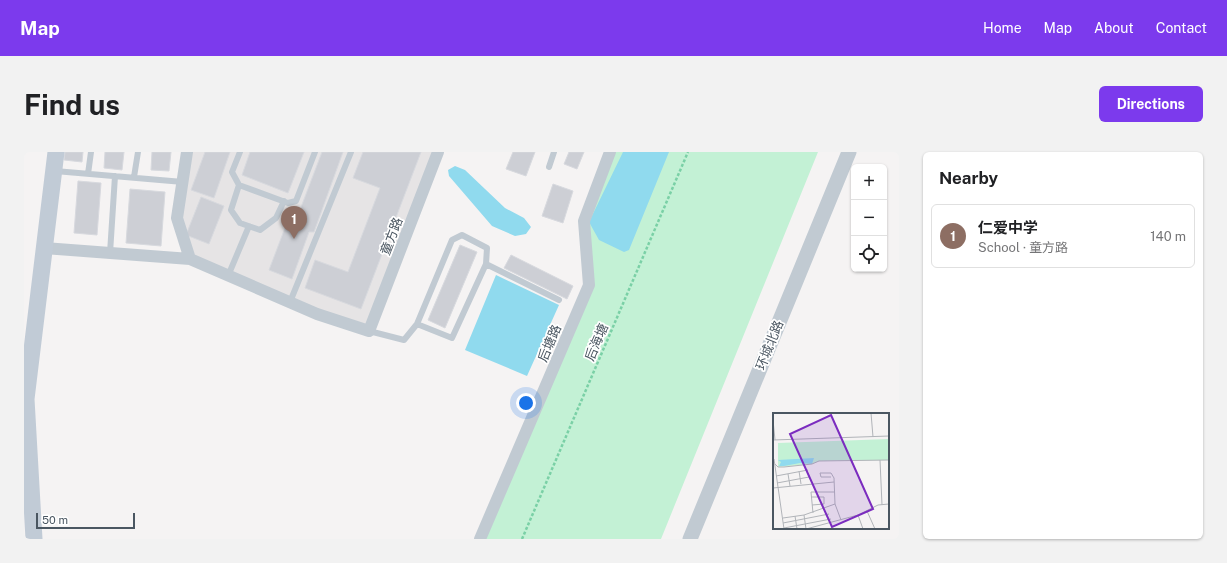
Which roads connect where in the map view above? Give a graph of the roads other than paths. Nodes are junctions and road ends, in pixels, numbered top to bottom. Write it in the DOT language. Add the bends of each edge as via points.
graph roads {
  1 [pos="56,152"];
  2 [pos="91,152"];
  3 [pos="138,152"];
  4 [pos="187,152"];
  5 [pos="240,152"];
  6 [pos="315,152"];
  7 [pos="351,152"];
  8 [pos="438,152"];
  9 [pos="554,152"];
  10 [pos="610,152"];
  11 [pos="849,152"];
  12 [pos="550,167"];
  13 [pos="54,171"];
  14 [pos="88,174"];
  15 [pos="115,176"];
  16 [pos="134,177"];
  17 [pos="183,182"];
  18 [pos="239,185"];
  19 [pos="284,202"];
  20 [pos="249,226"];
  21 [pos="44,248"];
  22 [pos="110,253"];
  23 [pos="190,259"];
  24 [pos="486,264"];
  25 [pos="228,276"];
  26 [pos="559,300"];
  27 [pos="290,302"];
  28 [pos="417,324"];
  29 [pos="369,331"];
  30 [pos="25,399"];
  31 [pos="28,484"];
  32 [pos="34,539"];
  33 [pos="480,539"];
  34 [pos="690,539"];
  1 -- 13 [label="main road"];
  2 -- 14 [label="lane"];
  3 -- 16 [label="lane"];
  4 -- 17 [label="street"];
  5 -- 18 [label="lane" via="232,172"];
  6 -- 19 [label="lane" via="296,200"];
  7 -- 27 [label="lane"];
  8 -- 29 [label="street, 童方路"];
  9 -- 12 [label="lane"];
  10 -- 33 [label="street, 后塘路" via="584,221 589,285"];
  11 -- 34 [label="street, 环城北路"];
  13 -- 14 [label="lane"];
  13 -- 21 [label="main road"];
  14 -- 15 [label="lane"];
  15 -- 16 [label="lane"];
  15 -- 22 [label="lane"];
  16 -- 17 [label="lane"];
  17 -- 23 [label="street" via="177,218"];
  18 -- 19 [label="lane"];
  18 -- 20 [label="lane" via="231,210 240,223"];
  19 -- 20 [label="lane" via="276,218 260,230"];
  20 -- 25 [label="lane"];
  21 -- 22 [label="street"];
  21 -- 30 [label="main road"];
  22 -- 23 [label="street"];
  23 -- 25 [label="street"];
  24 -- 26 [label="lane"];
  24 -- 28 [label="lane" via="452,338"];
  24 -- 28 [label="lane" via="487,248 462,235 452,240"];
  25 -- 27 [label="street"];
  27 -- 29 [label="street"];
  28 -- 29 [label="lane" via="404,340"];
  30 -- 31 [label="main road"];
  31 -- 32 [label="main road"];
}
